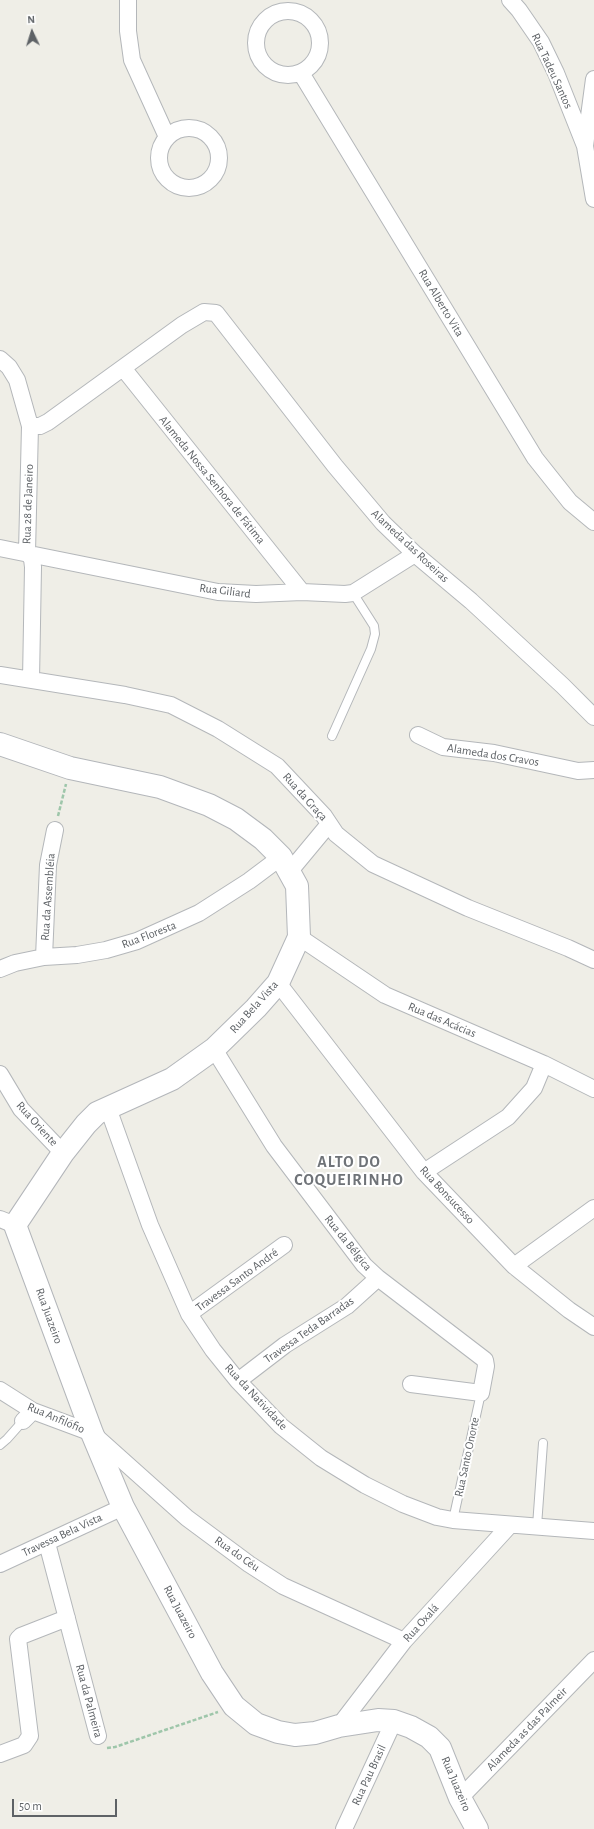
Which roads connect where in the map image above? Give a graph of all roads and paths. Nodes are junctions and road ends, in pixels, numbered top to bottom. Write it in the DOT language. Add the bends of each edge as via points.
graph roads {
  1 [pos="128,0"];
  2 [pos="510,0"];
  3 [pos="301,73"];
  4 [pos="594,79"];
  5 [pos="167,137"];
  6 [pos="585,146"];
  7 [pos="594,198"];
  8 [pos="0,359"];
  9 [pos="123,368"];
  10 [pos="30,426"];
  11 [pos="594,522"];
  12 [pos="0,548"];
  13 [pos="27,552"];
  14 [pos="415,554"];
  15 [pos="302,592"];
  16 [pos="353,592"];
  17 [pos="0,675"];
  18 [pos="31,680"];
  19 [pos="594,717"];
  20 [pos="418,735"];
  21 [pos="332,736"];
  22 [pos="0,744"];
  23 [pos="70,768"];
  24 [pos="594,770"];
  25 [pos="329,824"];
  26 [pos="55,830"];
  27 [pos="285,864"];
  28 [pos="299,937"];
  29 [pos="44,957"];
  30 [pos="594,960"];
  31 [pos="0,969"];
  32 [pos="278,983"];
  33 [pos="214,1049"];
  34 [pos="544,1064"];
  35 [pos="0,1074"];
  36 [pos="594,1089"];
  37 [pos="108,1108"];
  38 [pos="63,1153"];
  39 [pos="424,1172"];
  40 [pos="594,1208"];
  41 [pos="7,1222"];
  42 [pos="284,1245"];
  43 [pos="514,1266"];
  44 [pos="378,1278"];
  45 [pos="189,1314"];
  46 [pos="594,1327"];
  47 [pos="238,1381"];
  48 [pos="411,1384"];
  49 [pos="0,1390"];
  50 [pos="480,1393"];
  51 [pos="28,1416"];
  52 [pos="92,1433"];
  53 [pos="544,1443"];
  54 [pos="0,1445"];
  55 [pos="123,1506"];
  56 [pos="453,1520"];
  57 [pos="510,1526"];
  58 [pos="537,1526"];
  59 [pos="594,1531"];
  60 [pos="47,1543"];
  61 [pos="0,1564"];
  62 [pos="67,1618"];
  63 [pos="404,1641"];
  64 [pos="594,1660"];
  65 [pos="234,1706"];
  66 [pos="394,1721"];
  67 [pos="339,1726"];
  68 [pos="98,1736"];
  69 [pos="0,1754"];
  70 [pos="460,1798"];
  71 [pos="344,1829"];
  72 [pos="477,1829"];
  1 -- 5 [label="street" via="128,31 132,60"];
  2 -- 6 [label="street, Rua Tadeu Santos" via="541,42"];
  3 -- 3 [label="street" via="317,58 320,38 316,27 300,13 279,12 269,16 257,33 255,44 262,64 280,75 291,76"];
  3 -- 11 [label="street, Rua Alberto Vita" via="535,458 570,502"];
  4 -- 6 [label="street"];
  6 -- 7 [label="street"];
  8 -- 10 [label="street, Rua 28 de Janeiro" via="17,380"];
  9 -- 10 [label="street" via="48,422 40,426"];
  9 -- 14 [label="street, Alameda das Roseiras" via="182,324 204,312 216,313 334,466 383,523"];
  9 -- 15 [label="street, Alameda Nossa Senhora de Fátima"];
  10 -- 13 [label="street, Rua 28 de Janeiro"];
  12 -- 13 [label="street, Rua Giliard"];
  13 -- 15 [label="street, Rua Giliard" via="218,592"];
  13 -- 18 [label="street, Rua 28 de Janeiro" via="32,559 33,567"];
  14 -- 16 [label="street, Rua Giliard"];
  14 -- 19 [label="street, Alameda das Roseiras" via="476,606"];
  15 -- 16 [label="street, Rua Giliard"];
  16 -- 21 [label="lane" via="374,626 375,634 371,649"];
  17 -- 18 [label="street, Rua da Graça"];
  18 -- 25 [label="street, Rua da Graça" via="172,705 218,729 277,766"];
  20 -- 24 [label="street, Alameda dos Cravos" via="443,747 494,753 578,771"];
  22 -- 23 [label="main road, Rua Bela Vista"];
  23 -- 26 [label="path"];
  23 -- 27 [label="main road, Rua Bela Vista" via="183,794 236,819 263,839"];
  25 -- 27 [label="street, Rua Floresta"];
  25 -- 30 [label="street, Rua da Graça" via="336,834 373,864 468,908"];
  26 -- 29 [label="street, Rua da Assembléia" via="48,865"];
  27 -- 28 [label="main road, Rua Bela Vista" via="297,886"];
  27 -- 29 [label="street, Rua Floresta" via="249,881 199,912 137,941 77,955"];
  28 -- 32 [label="main road, Rua Bela Vista"];
  28 -- 34 [label="street, Rua das Acácias" via="385,995"];
  29 -- 31 [label="street, Rua Floresta"];
  32 -- 33 [label="main road, Rua Bela Vista"];
  32 -- 39 [label="street, Rua Bonsucesso"];
  33 -- 37 [label="main road, Rua Bela Vista" via="172,1079"];
  33 -- 44 [label="street, Rua da Bélgica" via="274,1146 364,1265"];
  34 -- 36 [label="street, Rua das Acácias"];
  34 -- 39 [label="street" via="534,1088 508,1117"];
  35 -- 38 [label="street, Rua Oriente" via="21,1108"];
  37 -- 38 [label="main road, Rua Bela Vista" via="86,1124"];
  37 -- 45 [label="street, Rua da Natividade" via="150,1225"];
  38 -- 41 [label="main road, Rua Bela Vista"];
  39 -- 43 [label="street, Rua Bonsucesso"];
  40 -- 43 [label="street"];
  41 -- 52 [label="main road, Rua Juazeiro"];
  42 -- 45 [label="street, Travessa Santo André"];
  43 -- 46 [label="street, Rua Bonsucesso"];
  44 -- 47 [label="street, Travessa Teda Barradas" via="347,1306 285,1345"];
  44 -- 50 [label="street, Rua da Bélgica" via="482,1357 486,1366"];
  45 -- 47 [label="street, Rua da Natividade"];
  47 -- 56 [label="street, Rua da Natividade" via="281,1426 321,1458 365,1486 403,1504"];
  48 -- 50 [label="street"];
  49 -- 51 [label="street, Rua Anfilófio"];
  50 -- 56 [label="lane, Rua Santo Onorte"];
  51 -- 52 [label="street, Rua Anfilófio"];
  51 -- 54 [label="lane"];
  52 -- 55 [label="main road, Rua Juazeiro"];
  52 -- 63 [label="street, Rua do Céu" via="187,1518 249,1564 283,1586"];
  53 -- 58 [label="lane"];
  55 -- 60 [label="street, Travessa Bela Vista"];
  55 -- 65 [label="main road, Rua Juazeiro" via="212,1673"];
  56 -- 57 [label="street, Rua da Natividade"];
  57 -- 58 [label="street, Rua da Natividade"];
  57 -- 63 [label="street, Rua Oxalá"];
  58 -- 59 [label="street, Rua da Natividade"];
  60 -- 61 [label="street, Travessa Bela Vista"];
  60 -- 62 [label="street, Rua da Palmeira"];
  62 -- 68 [label="street, Rua da Palmeira"];
  62 -- 69 [label="street" via="18,1639 30,1736 24,1745"];
  63 -- 67 [label="street, Rua Oxalá"];
  64 -- 70 [label="street, Alameda as das Palmeir"];
  65 -- 67 [label="main road, Rua Juazeiro" via="256,1724 278,1732 295,1735 315,1733"];
  65 -- 68 [label="path, Rua da Palmeira" via="115,1747 101,1746"];
  66 -- 67 [label="main road, Rua Juazeiro" via="378,1720"];
  66 -- 70 [label="main road, Rua Juazeiro" via="429,1737 440,1748"];
  66 -- 71 [label="street, Rua Pau Brasil"];
  70 -- 72 [label="main road, Rua Juazeiro"];
}
